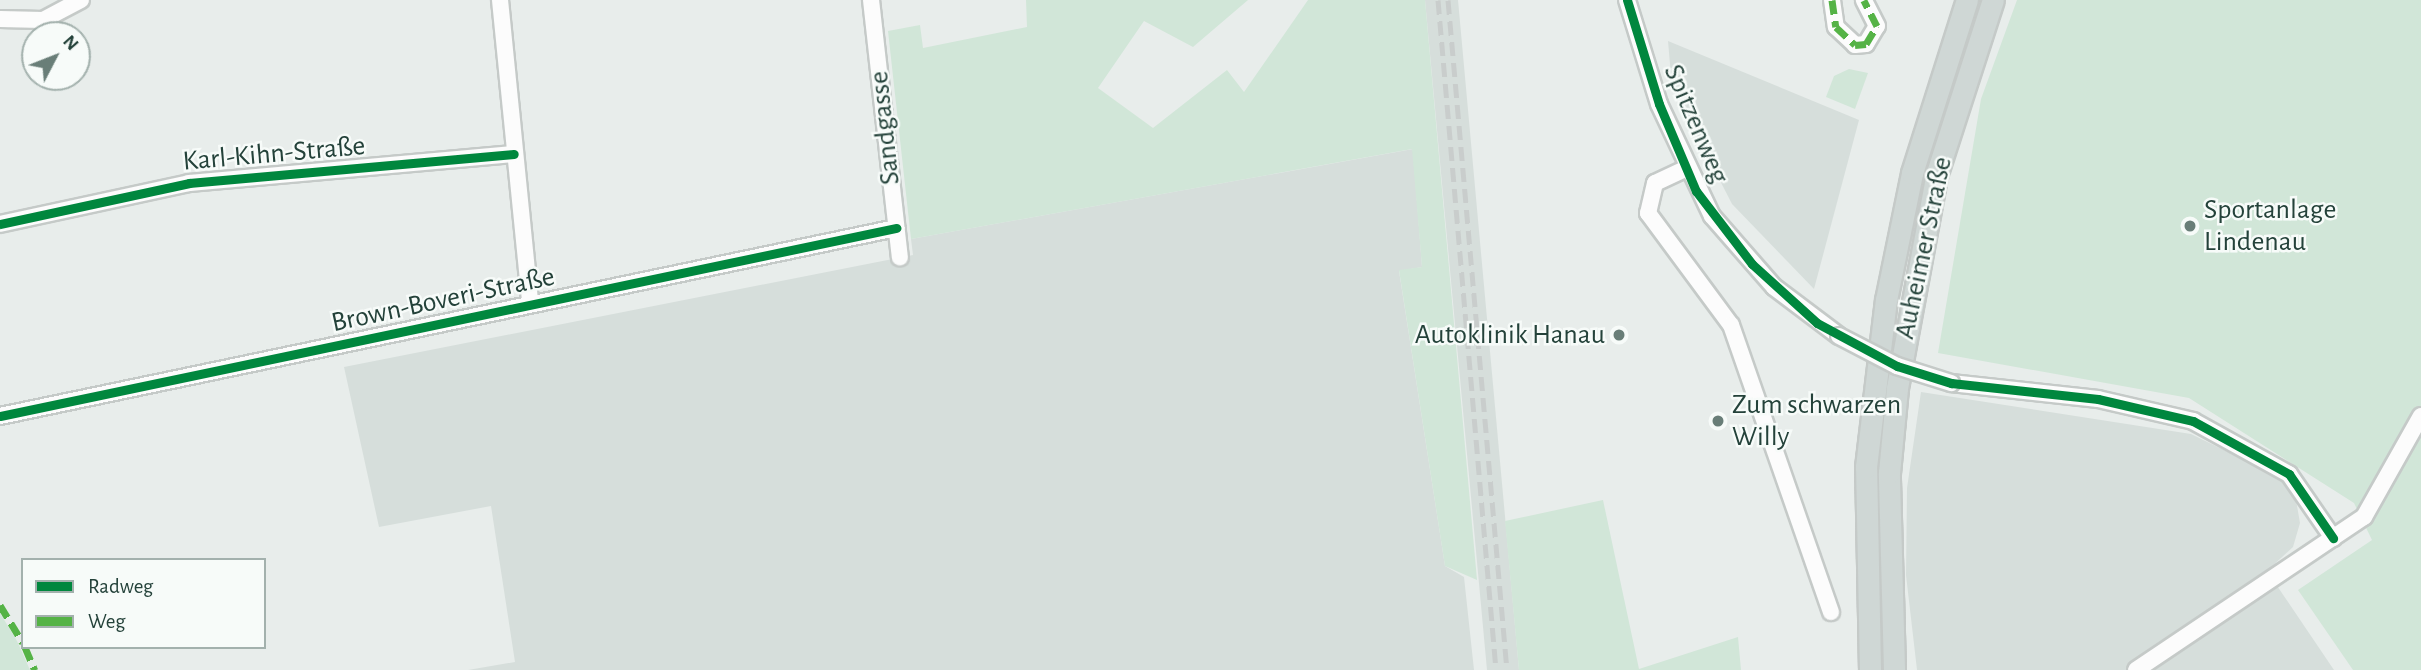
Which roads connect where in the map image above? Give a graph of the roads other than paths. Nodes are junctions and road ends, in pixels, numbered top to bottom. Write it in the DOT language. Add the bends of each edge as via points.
graph roads {
  1 [pos="80,0"];
  2 [pos="500,0"];
  3 [pos="871,0"];
  4 [pos="1627,0"];
  5 [pos="1832,0"];
  6 [pos="1864,0"];
  7 [pos="1967,0"];
  8 [pos="1993,0"];
  9 [pos="0,19"];
  10 [pos="514,154"];
  11 [pos="1685,169"];
  12 [pos="0,223"];
  13 [pos="896,228"];
  14 [pos="900,257"];
  15 [pos="530,303"];
  16 [pos="0,416"];
  17 [pos="2421,416"];
  18 [pos="2333,538"];
  19 [pos="1831,612"];
  20 [pos="1870,670"];
  21 [pos="1894,670"];
  22 [pos="2136,670"];
  1 -- 9 [label="street" via="43,20"];
  2 -- 10 [label="street"];
  3 -- 13 [label="street, Sandgasse"];
  4 -- 11 [label="street, Spitzenweg"];
  5 -- 6 [label="street" via="1836,27 1855,45 1866,44 1877,26"];
  7 -- 20 [label="main road, Auheimer Straße" via="1912,173 1886,300 1866,467"];
  8 -- 21 [label="main road, Auheimer Straße" via="1937,173 1897,388 1889,473"];
  10 -- 12 [label="street, Karl-Kihn-Straße" via="189,183"];
  10 -- 15 [label="street"];
  11 -- 18 [label="street, Spitzenweg, bridge" via="1752,264 1839,336 1897,366 1951,383 2098,399 2193,421 2289,474"];
  11 -- 19 [label="street, Spitzenweg" via="1655,183 1648,213 1731,325"];
  13 -- 14 [label="street, Sandgasse"];
  13 -- 15 [label="street, Brown-Boveri-Straße"];
  15 -- 16 [label="street, Brown-Boveri-Straße"];
  17 -- 18 [label="street" via="2379,499"];
  18 -- 22 [label="street"];
}
